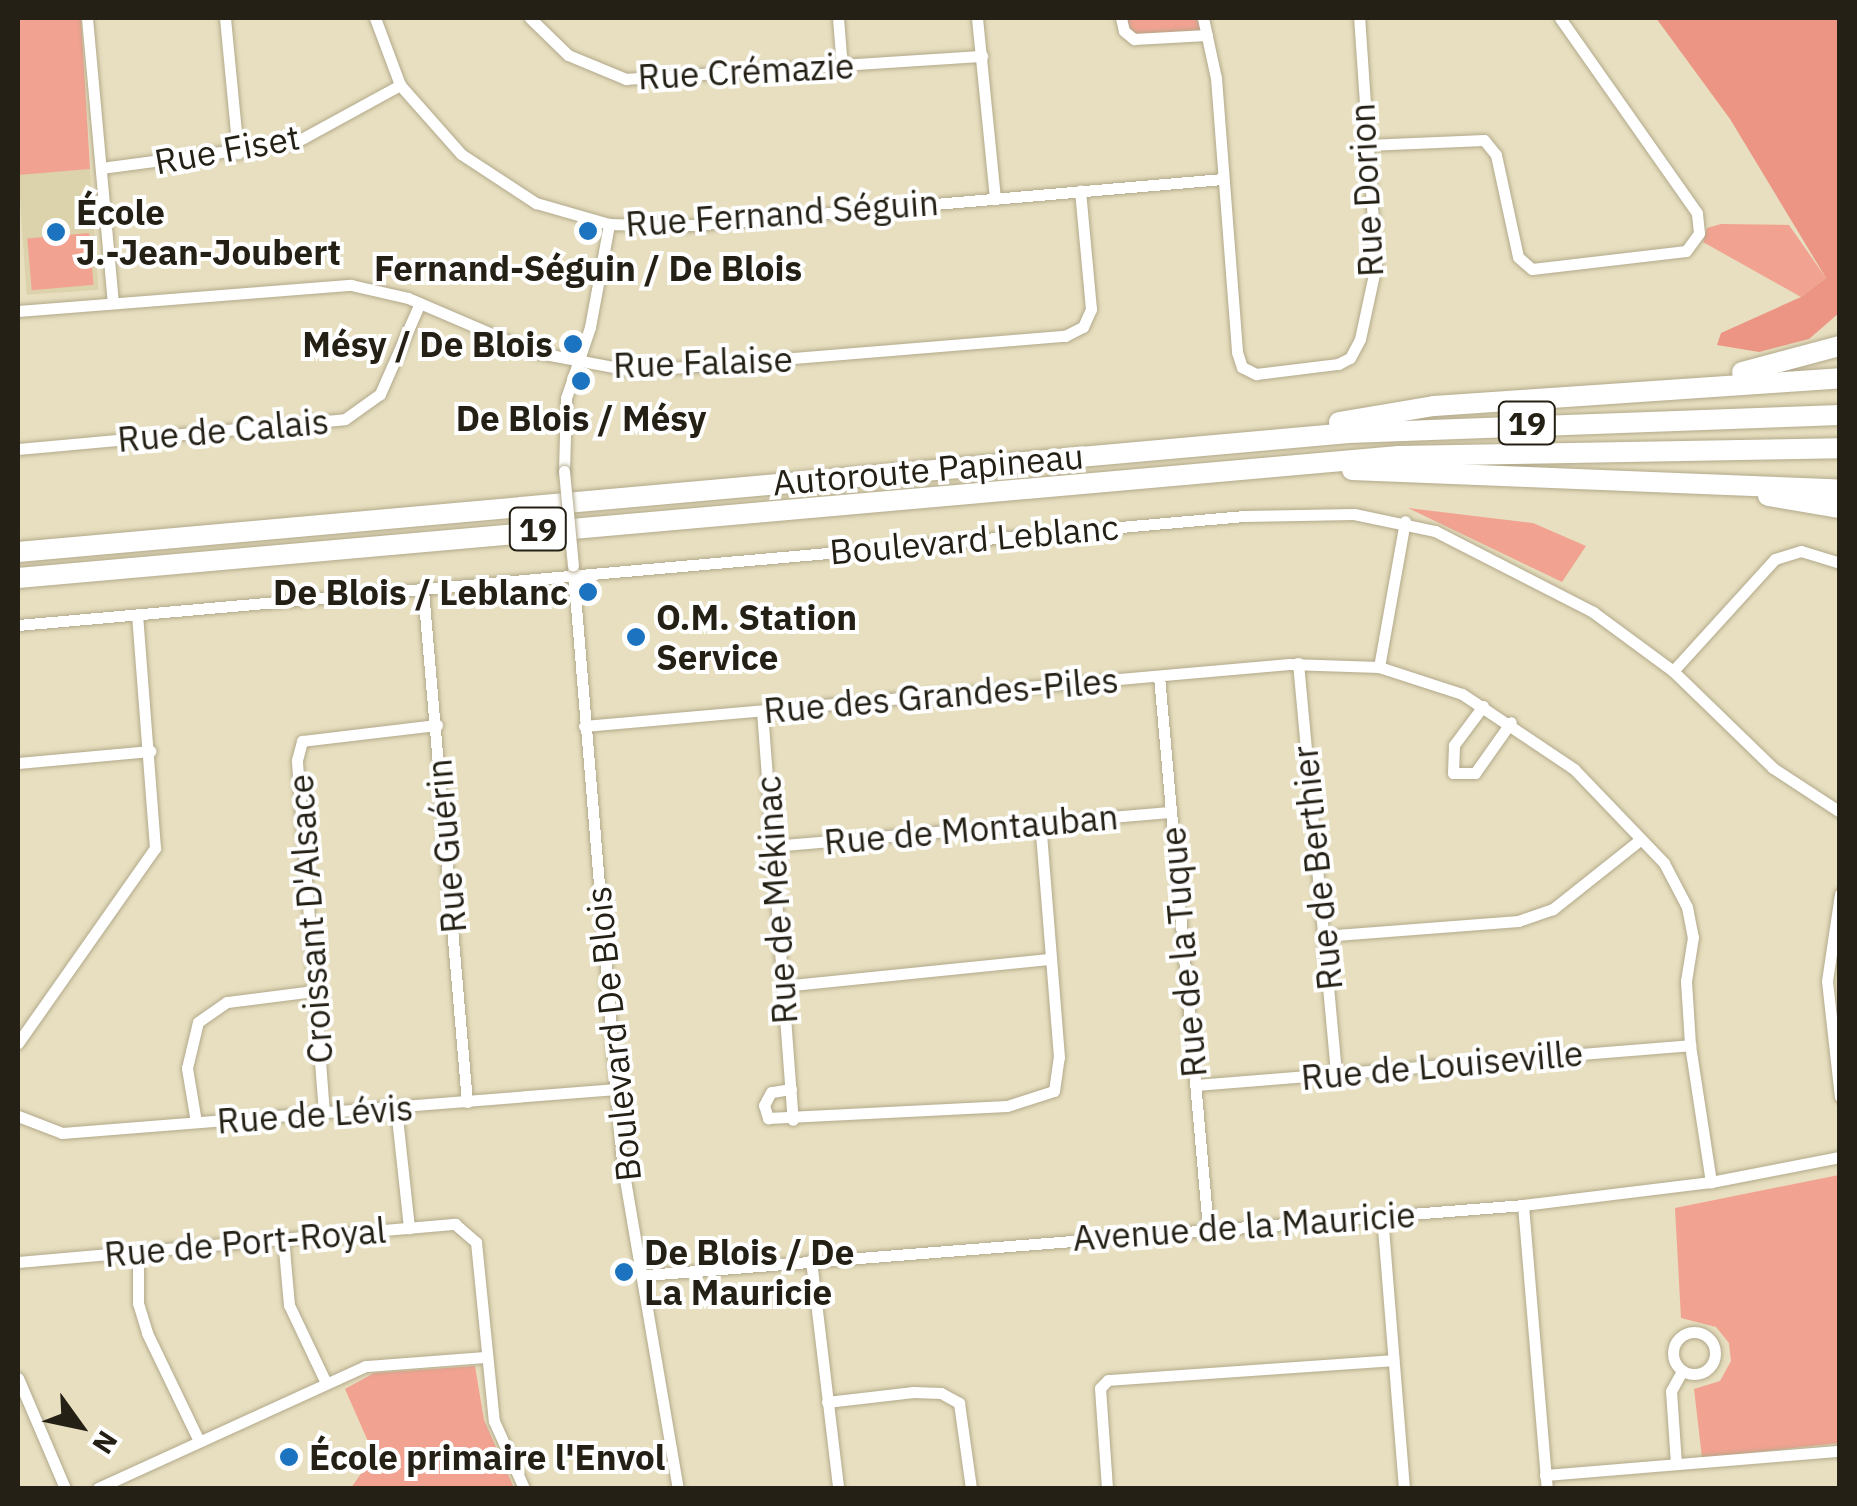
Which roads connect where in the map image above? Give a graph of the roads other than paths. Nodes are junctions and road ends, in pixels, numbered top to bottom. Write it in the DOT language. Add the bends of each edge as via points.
graph roads {
  1 [pos="88,18"];
  2 [pos="226,18"];
  3 [pos="374,18"];
  4 [pos="530,18"];
  5 [pos="838,18"];
  6 [pos="977,18"];
  7 [pos="1121,18"];
  8 [pos="1202,18"];
  9 [pos="1359,18"];
  10 [pos="1560,18"];
  11 [pos="1207,35"];
  12 [pos="982,56"];
  13 [pos="842,68"];
  14 [pos="400,85"];
  15 [pos="1366,145"];
  16 [pos="238,153"];
  17 [pos="101,168"];
  18 [pos="1223,179"];
  19 [pos="1080,191"];
  20 [pos="995,199"];
  21 [pos="609,224"];
  22 [pos="113,302"];
  23 [pos="420,303"];
  24 [pos="18,311"];
  25 [pos="1840,346"];
  26 [pos="578,362"];
  27 [pos="1840,378"];
  28 [pos="1697,386"];
  29 [pos="1840,415"];
  30 [pos="1215,444"];
  31 [pos="1840,448"];
  32 [pos="18,449"];
  33 [pos="1279,465"];
  34 [pos="1722,485"];
  35 [pos="1840,490"];
  36 [pos="1840,508"];
  37 [pos="1405,521"];
  38 [pos="18,552"];
  39 [pos="1840,563"];
  40 [pos="573,571"];
  41 [pos="18,578"];
  42 [pos="423,590"];
  43 [pos="137,615"];
  44 [pos="18,625"];
  45 [pos="1298,664"];
  46 [pos="1379,667"];
  47 [pos="1673,670"];
  48 [pos="1159,676"];
  49 [pos="1483,706"];
  50 [pos="762,711"];
  51 [pos="1511,722"];
  52 [pos="436,726"];
  53 [pos="584,726"];
  54 [pos="150,751"];
  55 [pos="18,763"];
  56 [pos="1170,812"];
  57 [pos="1840,812"];
  58 [pos="1040,824"];
  59 [pos="1642,839"];
  60 [pos="772,846"];
  61 [pos="1840,894"];
  62 [pos="1323,936"];
  63 [pos="1050,960"];
  64 [pos="783,986"];
  65 [pos="314,990"];
  66 [pos="18,1043"];
  67 [pos="1690,1044"];
  68 [pos="1336,1073"];
  69 [pos="1195,1084"];
  70 [pos="616,1089"];
  71 [pos="791,1089"];
  72 [pos="1840,1096"];
  73 [pos="467,1102"];
  74 [pos="396,1108"];
  75 [pos="324,1113"];
  76 [pos="18,1116"];
  77 [pos="793,1120"];
  78 [pos="196,1122"];
  79 [pos="1840,1157"];
  80 [pos="1711,1182"];
  81 [pos="1522,1204"];
  82 [pos="1382,1215"];
  83 [pos="408,1228"];
  84 [pos="1208,1228"];
  85 [pos="283,1238"];
  86 [pos="138,1251"];
  87 [pos="811,1260"];
  88 [pos="18,1262"];
  89 [pos="646,1275"];
  90 [pos="486,1357"];
  91 [pos="1393,1360"];
  92 [pos="1682,1371"];
  93 [pos="18,1378"];
  94 [pos="326,1383"];
  95 [pos="827,1402"];
  96 [pos="200,1441"];
  97 [pos="1840,1451"];
  98 [pos="1676,1464"];
  99 [pos="1546,1474"];
  100 [pos="65,1488"];
  101 [pos="98,1488"];
  102 [pos="524,1488"];
  103 [pos="678,1488"];
  104 [pos="838,1488"];
  105 [pos="972,1488"];
  106 [pos="1107,1488"];
  107 [pos="1401,1488"];
  108 [pos="1547,1488"];
  1 -- 17 [label="street"];
  2 -- 16 [label="street"];
  3 -- 14 [label="street, Rue Fernand Séguin"];
  4 -- 13 [label="street, Rue Crémazie" via="568,55 626,79"];
  5 -- 13 [label="street"];
  6 -- 12 [label="street"];
  7 -- 11 [label="street" via="1124,32 1134,38"];
  8 -- 11 [label="street"];
  9 -- 15 [label="street, Rue Dorion"];
  10 -- 15 [label="street" via="1697,213 1700,233 1686,251 1532,269 1518,257 1496,155 1484,140"];
  11 -- 18 [label="street"];
  12 -- 13 [label="street, Rue Crémazie"];
  12 -- 20 [label="street"];
  14 -- 16 [label="street, Rue Fiset" via="296,142"];
  14 -- 21 [label="street, Rue Fernand Séguin" via="461,154 500,185"];
  15 -- 18 [label="street, Rue Dorion" via="1376,274 1357,347 1338,364 1256,374 1242,367"];
  16 -- 17 [label="street, Rue Fiset"];
  17 -- 22 [label="street"];
  18 -- 19 [label="street, Rue Fernand Séguin"];
  19 -- 20 [label="street, Rue Fernand Séguin"];
  19 -- 26 [label="street, Rue Falaise" via="1091,309 1072,334 660,370"];
  20 -- 21 [label="street, Rue Fernand Séguin" via="666,227"];
  21 -- 26 [label="street, Boulevard De Blois"];
  22 -- 23 [label="street, Rue Falaise" via="320,283 377,289"];
  22 -- 24 [label="street, Rue Falaise"];
  23 -- 26 [label="street, Rue Falaise" via="504,342"];
  23 -- 32 [label="street, Rue de Calais" via="380,394 345,419"];
  25 -- 28 [label="highway"];
  26 -- 40 [label="street, Boulevard De Blois, bridge" via="563,420"];
  27 -- 28 [label="highway"];
  28 -- 30 [label="highway" via="1434,406"];
  29 -- 30 [label="highway, Autoroute Papineau / 19" via="1562,421"];
  30 -- 38 [label="highway, Autoroute Papineau / 19"];
  31 -- 33 [label="highway, Autoroute Papineau / 19" via="1534,450"];
  33 -- 34 [label="highway" via="1478,479"];
  33 -- 41 [label="highway, Autoroute Papineau / 19"];
  34 -- 35 [label="highway"];
  34 -- 36 [label="highway"];
  37 -- 40 [label="street, Boulevard Leblanc" via="1304,512"];
  37 -- 46 [label="street"];
  37 -- 47 [label="street, Boulevard Leblanc" via="1577,602"];
  39 -- 47 [label="street" via="1801,551 1775,559"];
  40 -- 42 [label="street, Boulevard Leblanc"];
  40 -- 53 [label="street, Boulevard De Blois"];
  42 -- 43 [label="street, Boulevard Leblanc"];
  42 -- 52 [label="street, Rue Guérin"];
  43 -- 44 [label="street, Boulevard Leblanc"];
  43 -- 54 [label="street"];
  45 -- 46 [label="street, Rue des Grandes-Piles"];
  45 -- 48 [label="street, Rue des Grandes-Piles"];
  45 -- 62 [label="street, Rue de Berthier"];
  46 -- 49 [label="street, Rue des Grandes-Piles"];
  47 -- 57 [label="street, Boulevard Leblanc" via="1762,759"];
  48 -- 50 [label="street, Rue des Grandes-Piles"];
  48 -- 56 [label="street, Rue de la Tuque"];
  49 -- 51 [label="street, Rue des Grandes-Piles"];
  49 -- 51 [label="street" via="1454,746 1453,773 1475,773"];
  50 -- 53 [label="street, Rue des Grandes-Piles"];
  50 -- 60 [label="street, Rue de Mékinac"];
  51 -- 59 [label="street, Rue des Grandes-Piles" via="1574,769"];
  52 -- 65 [label="street, Croissant D'Alsace" via="302,741"];
  52 -- 73 [label="street, Rue Guérin"];
  53 -- 70 [label="street, Boulevard De Blois"];
  54 -- 55 [label="street"];
  54 -- 66 [label="street" via="158,824 146,867"];
  56 -- 58 [label="street, Rue de Montauban"];
  56 -- 69 [label="street, Rue de la Tuque"];
  58 -- 60 [label="street, Rue de Montauban"];
  58 -- 63 [label="street"];
  59 -- 62 [label="street" via="1552,908 1518,920"];
  59 -- 67 [label="street, Rue des Grandes-Piles" via="1688,907 1694,938 1686,981"];
  60 -- 64 [label="street, Rue de Mékinac"];
  61 -- 72 [label="street" via="1827,981"];
  62 -- 68 [label="street, Rue de Berthier"];
  63 -- 64 [label="street"];
  63 -- 77 [label="street" via="1059,1058 1054,1091 1007,1106"];
  64 -- 71 [label="street, Rue de Mékinac"];
  65 -- 75 [label="street, Croissant D'Alsace"];
  65 -- 78 [label="street" via="226,1002 198,1022 187,1068"];
  67 -- 68 [label="street, Rue de Louiseville"];
  67 -- 80 [label="street, Rue des Grandes-Piles"];
  68 -- 69 [label="street, Rue de Louiseville"];
  69 -- 84 [label="street, Rue de la Tuque"];
  70 -- 73 [label="street, Rue de Lévis"];
  70 -- 89 [label="street, Boulevard De Blois" via="622,1162"];
  71 -- 77 [label="street, Rue de Mékinac"];
  71 -- 77 [label="street" via="770,1092 764,1105 768,1118"];
  73 -- 74 [label="street, Rue de Lévis"];
  74 -- 75 [label="street, Rue de Lévis"];
  74 -- 83 [label="street"];
  75 -- 78 [label="street, Rue de Lévis"];
  76 -- 78 [label="street, Rue de Lévis" via="62,1133"];
  79 -- 80 [label="street, Avenue de la Mauricie"];
  80 -- 81 [label="street, Avenue de la Mauricie"];
  81 -- 82 [label="street, Avenue de la Mauricie"];
  81 -- 99 [label="street"];
  82 -- 84 [label="street, Avenue de la Mauricie"];
  82 -- 91 [label="street"];
  83 -- 85 [label="street, Rue de Port-Royal"];
  83 -- 90 [label="street, Rue de Port-Royal" via="455,1224 470,1232"];
  84 -- 87 [label="street, Avenue de la Mauricie"];
  85 -- 86 [label="street, Rue de Port-Royal"];
  85 -- 94 [label="street" via="288,1305"];
  86 -- 88 [label="street, Rue de Port-Royal"];
  86 -- 96 [label="street" via="147,1333"];
  87 -- 89 [label="street, Avenue de la Mauricie"];
  87 -- 95 [label="street"];
  89 -- 103 [label="street, Boulevard De Blois"];
  90 -- 94 [label="street" via="366,1366"];
  90 -- 102 [label="street" via="494,1421"];
  91 -- 106 [label="street" via="1108,1380 1100,1388"];
  91 -- 107 [label="street"];
  92 -- 98 [label="street" via="1671,1391"];
  93 -- 100 [label="street"];
  94 -- 96 [label="street"];
  95 -- 104 [label="street"];
  95 -- 105 [label="street" via="913,1392 941,1393 959,1403"];
  96 -- 101 [label="street"];
  97 -- 98 [label="street"];
  98 -- 99 [label="street"];
  99 -- 108 [label="street"];
}
